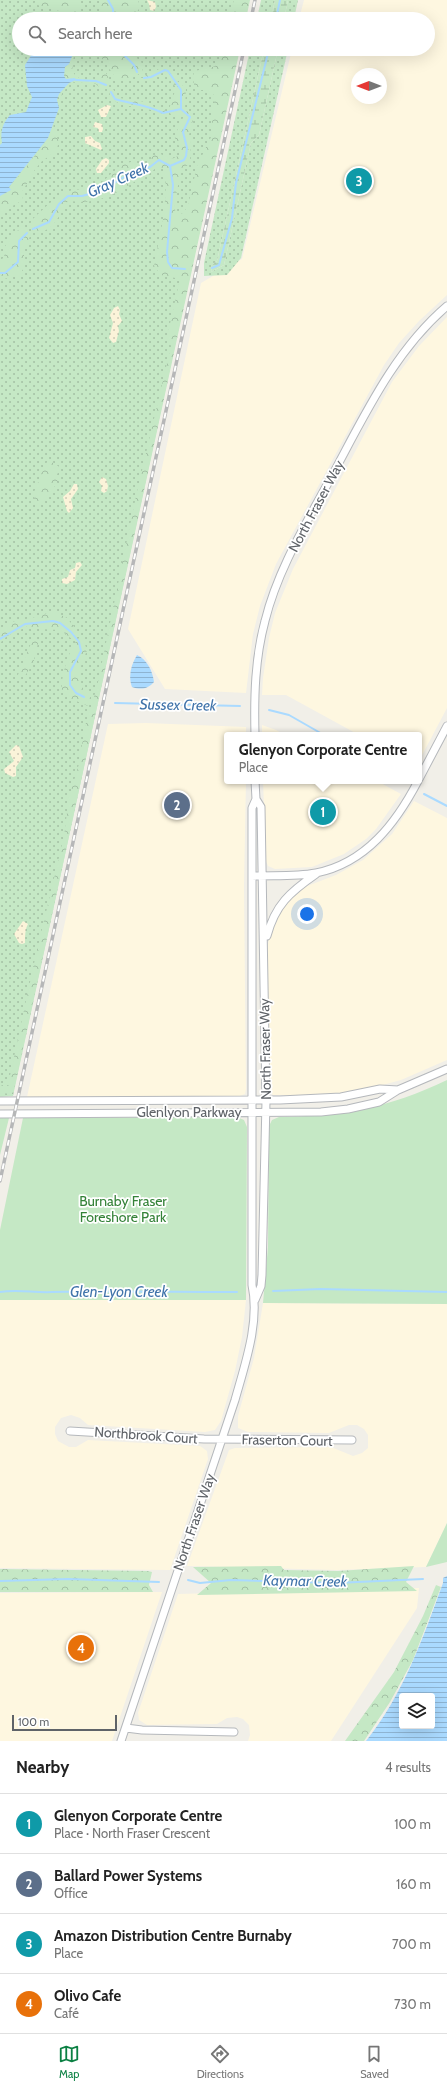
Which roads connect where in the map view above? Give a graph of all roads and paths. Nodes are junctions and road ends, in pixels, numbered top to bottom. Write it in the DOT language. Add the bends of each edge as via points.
graph roads {
  1 [pos="447,306"];
  2 [pos="447,726"];
  3 [pos="255,732"];
  4 [pos="422,773"];
  5 [pos="255,784"];
  6 [pos="416,784"];
  7 [pos="256,799"];
  8 [pos="317,873"];
  9 [pos="252,876"];
  10 [pos="264,876"];
  11 [pos="264,945"];
  12 [pos="447,1069"];
  13 [pos="398,1090"];
  14 [pos="0,1101"];
  15 [pos="252,1101"];
  16 [pos="266,1101"];
  17 [pos="252,1112"];
  18 [pos="266,1113"];
  19 [pos="0,1114"];
  20 [pos="255,1300"];
  21 [pos="70,1431"];
  22 [pos="222,1439"];
  23 [pos="352,1440"];
  24 [pos="126,1728"];
  25 [pos="234,1732"];
  26 [pos="121,1741"];
  1 -- 3 [label="street, North Fraser Way" via="414,338 385,379 287,560 265,620 257,657"];
  2 -- 4 [label="street"];
  5 -- 7 [label="street, North Fraser Way"];
  6 -- 8 [label="street" via="400,812 374,842 349,861"];
  7 -- 9 [label="street, North Fraser Way" via="252,808"];
  7 -- 10 [label="street, North Fraser Way" via="261,807"];
  8 -- 10 [label="street"];
  8 -- 11 [label="street" via="295,888 283,901 271,919"];
  9 -- 10 [label="street"];
  9 -- 15 [label="street, North Fraser Way"];
  10 -- 11 [label="street, North Fraser Way"];
  11 -- 16 [label="street, North Fraser Way"];
  12 -- 13 [label="street, Glenlyon Parkway"];
  13 -- 16 [label="street, Glenlyon Parkway" via="380,1088 341,1097"];
  13 -- 18 [label="street, Glenlyon Parkway" via="379,1102 348,1109"];
  14 -- 15 [label="street, Glenlyon Parkway"];
  15 -- 16 [label="street, Glenlyon Parkway"];
  15 -- 17 [label="street, North Fraser Way"];
  16 -- 18 [label="street, North Fraser Way"];
  17 -- 18 [label="street, Glenlyon Parkway"];
  17 -- 19 [label="street, Glenlyon Parkway"];
  17 -- 20 [label="street, North Fraser Way" via="252,1285"];
  18 -- 20 [label="street, North Fraser Way" via="262,1286"];
  20 -- 22 [label="street, North Fraser Way" via="245,1361"];
  21 -- 22 [label="street, Northbrook Court"];
  22 -- 23 [label="street, Fraserton Court"];
  22 -- 24 [label="street, North Fraser Way"];
  24 -- 25 [label="street"];
  24 -- 26 [label="street, North Fraser Way"];
}
